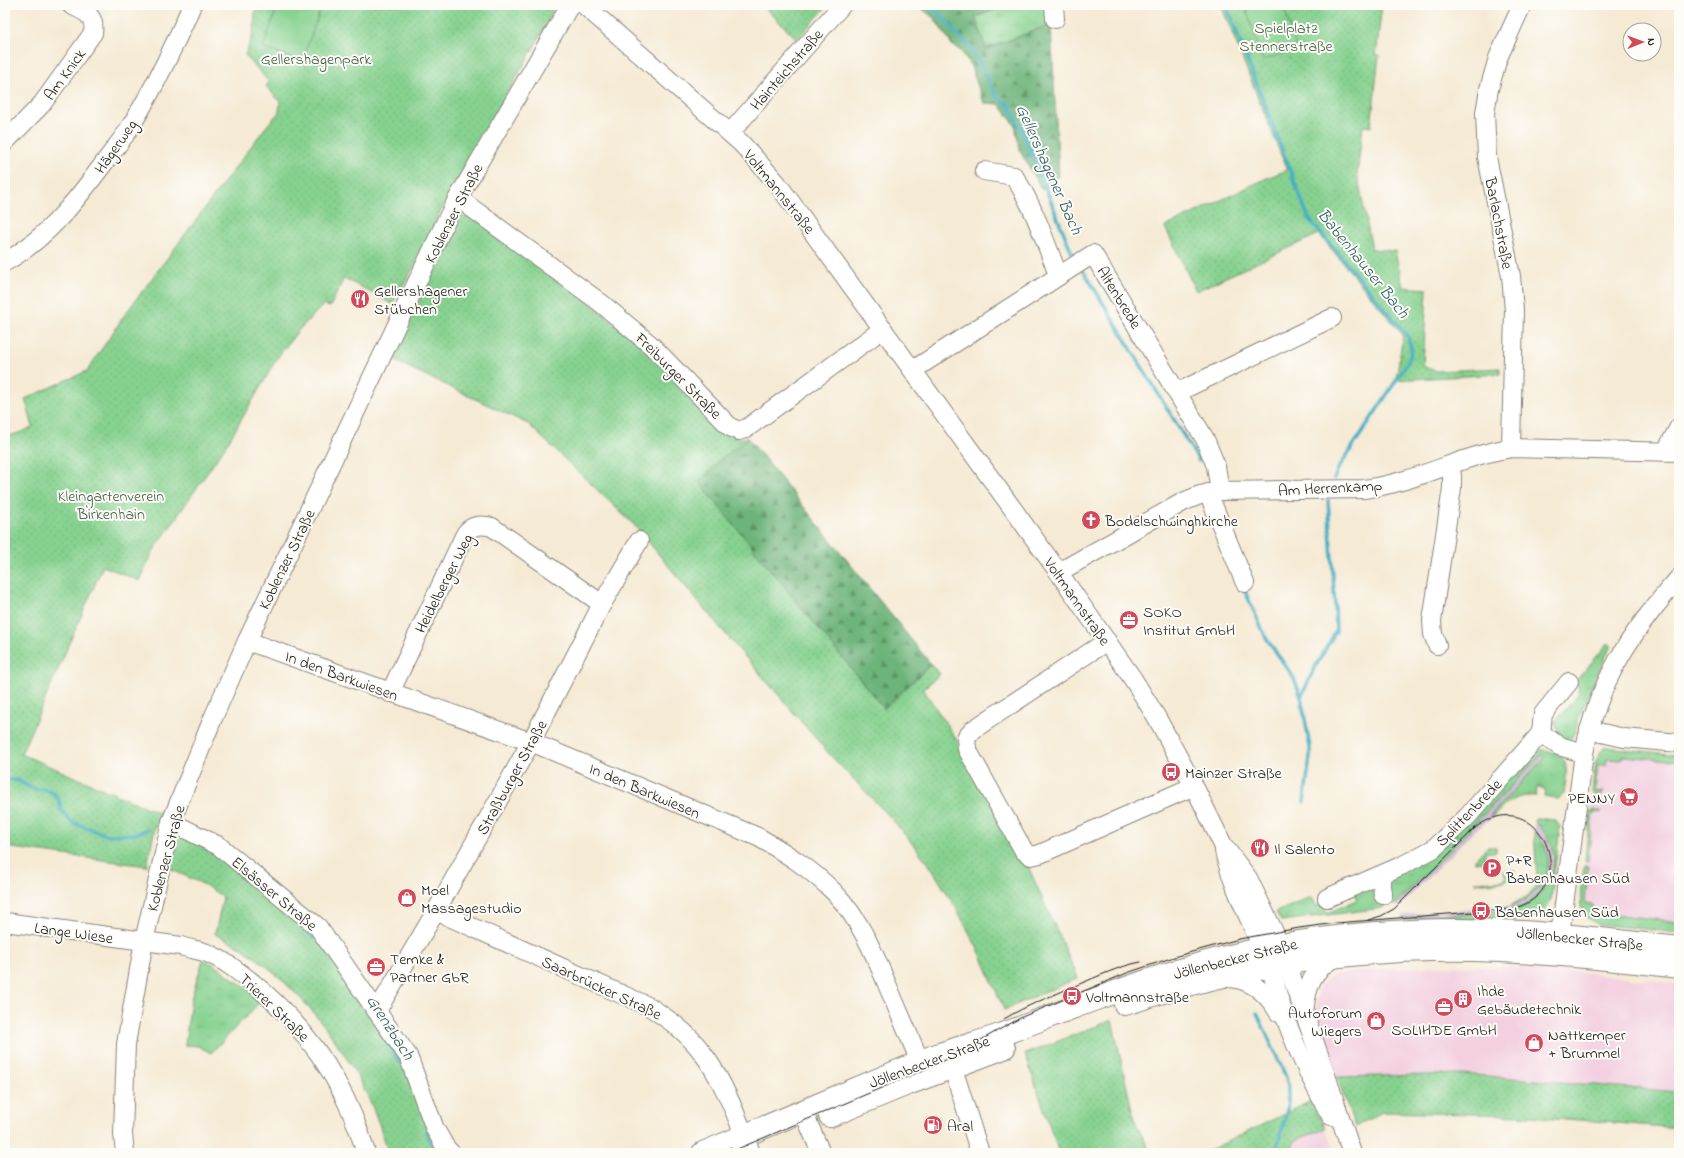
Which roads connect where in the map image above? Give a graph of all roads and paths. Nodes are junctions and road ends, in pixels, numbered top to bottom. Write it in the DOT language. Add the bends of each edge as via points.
graph roads {
  1 [pos="71,5"];
  2 [pos="192,5"];
  3 [pos="570,5"];
  4 [pos="584,5"];
  5 [pos="842,5"];
  6 [pos="1522,5"];
  7 [pos="730,133"];
  8 [pos="5,142"];
  9 [pos="984,171"];
  10 [pos="458,198"];
  11 [pos="5,262"];
  12 [pos="1058,275"];
  13 [pos="1332,318"];
  14 [pos="883,329"];
  15 [pos="913,370"];
  16 [pos="1178,392"];
  17 [pos="1679,427"];
  18 [pos="1511,448"];
  19 [pos="1673,452"];
  20 [pos="1450,465"];
  21 [pos="1214,492"];
  22 [pos="640,541"];
  23 [pos="1059,572"];
  24 [pos="1679,578"];
  25 [pos="1245,583"];
  26 [pos="602,604"];
  27 [pos="247,641"];
  28 [pos="1107,641"];
  29 [pos="1437,645"];
  30 [pos="1570,682"];
  31 [pos="390,693"];
  32 [pos="1589,730"];
  33 [pos="1541,732"];
  34 [pos="531,742"];
  35 [pos="1679,743"];
  36 [pos="1584,753"];
  37 [pos="1194,786"];
  38 [pos="171,822"];
  39 [pos="1381,874"];
  40 [pos="1383,895"];
  41 [pos="1327,898"];
  42 [pos="436,911"];
  43 [pos="5,922"];
  44 [pos="144,942"];
  45 [pos="1559,945"];
  46 [pos="1679,948"];
  47 [pos="1274,956"];
  48 [pos="1338,957"];
  49 [pos="1679,967"];
  50 [pos="1212,978"];
  51 [pos="377,1011"];
  52 [pos="1304,1012"];
  53 [pos="1291,1032"];
  54 [pos="950,1060"];
  55 [pos="924,1069"];
  56 [pos="806,1118"];
  57 [pos="745,1146"];
  58 [pos="1350,1148"];
  59 [pos="125,1153"];
  60 [pos="366,1153"];
  61 [pos="451,1153"];
  62 [pos="703,1153"];
  63 [pos="821,1153"];
  64 [pos="980,1153"];
  1 -- 8 [label="street, Am Knick" via="91,17 94,24 93,33 42,104"];
  2 -- 11 [label="street, Hägerweg" via="156,81 124,135 87,186 39,239"];
  3 -- 10 [label="street, Koblenzer Straße"];
  4 -- 7 [label="street, Voltmannstraße"];
  5 -- 7 [label="street, Hainteichstraße"];
  6 -- 18 [label="street, Barlachstraße" via="1498,58 1485,113 1487,157 1511,276 1514,310"];
  7 -- 14 [label="street, Voltmannstraße" via="753,155 785,194"];
  9 -- 12 [label="street" via="1014,176 1035,214"];
  10 -- 14 [label="street, Freiburger Straße" via="601,303 652,346 730,427 739,431 747,428"];
  10 -- 27 [label="street, Koblenzer Straße"];
  12 -- 15 [label="street"];
  12 -- 16 [label="street, Altenbrede" via="1093,254"];
  13 -- 16 [label="street"];
  14 -- 15 [label="street, Voltmannstraße"];
  15 -- 23 [label="street, Voltmannstraße"];
  16 -- 21 [label="street, Altenbrede" via="1211,452 1216,466"];
  17 -- 19 [label="street"];
  18 -- 19 [label="street, Am Herrenkamp"];
  18 -- 20 [label="street, Am Herrenkamp" via="1495,450"];
  20 -- 21 [label="street, Am Herrenkamp" via="1401,482 1369,488"];
  20 -- 29 [label="street" via="1452,488 1432,621 1432,634"];
  21 -- 23 [label="street, Am Herrenkamp" via="1176,505"];
  21 -- 25 [label="street"];
  22 -- 26 [label="street, Straßburger Straße"];
  23 -- 28 [label="street, Voltmannstraße"];
  24 -- 32 [label="street" via="1645,618 1629,642 1606,682"];
  26 -- 31 [label="street, Heidelberger Weg" via="492,528 477,525 470,528 464,536"];
  26 -- 34 [label="street, Straßburger Straße"];
  27 -- 31 [label="street, In den Barkwiesen"];
  27 -- 38 [label="street, Koblenzer Straße"];
  28 -- 37 [label="street, Voltmannstraße" via="1153,712"];
  28 -- 37 [label="street" via="974,729 966,738 967,749 1024,851 1030,856 1040,854"];
  30 -- 33 [label="street" via="1543,714"];
  31 -- 34 [label="street, In den Barkwiesen"];
  32 -- 35 [label="street" via="1624,738"];
  32 -- 36 [label="street"];
  33 -- 36 [label="street" via="1559,746"];
  33 -- 39 [label="street, Splittenbrede" via="1472,812 1440,843 1417,859"];
  34 -- 42 [label="street, Straßburger Straße"];
  34 -- 55 [label="street, In den Barkwiesen" via="758,837 804,865 834,893 854,917 872,948"];
  36 -- 45 [label="street"];
  37 -- 47 [label="street, Voltmannstraße" via="1223,845 1248,878"];
  38 -- 44 [label="street, Koblenzer Straße"];
  38 -- 51 [label="street, Elsässer Straße" via="219,846 318,927"];
  39 -- 40 [label="street"];
  39 -- 41 [label="street, Splittenbrede"];
  42 -- 51 [label="street, Straßburger Straße"];
  42 -- 57 [label="street, Saarbrücker Straße" via="650,1007 671,1021 701,1050 725,1090"];
  43 -- 44 [label="street, Lange Wiese"];
  44 -- 59 [label="street, Koblenzer Straße" via="126,1044 123,1134"];
  44 -- 60 [label="street, Trierer Straße" via="181,946 207,953 228,964 265,993 309,1039 330,1069 346,1098"];
  45 -- 46 [label="main road, Jöllenbecker Straße"];
  45 -- 47 [label="main road, Jöllenbecker Straße" via="1486,930 1421,930 1349,935"];
  45 -- 48 [label="main road, Jöllenbecker Straße" via="1498,951 1431,951"];
  45 -- 49 [label="main road, Jöllenbecker Straße"];
  47 -- 48 [label="main road, Jöllenbecker Straße"];
  47 -- 50 [label="main road, Jöllenbecker Straße"];
  47 -- 52 [label="street"];
  47 -- 53 [label="street" via="1282,1007"];
  47 -- 54 [label="main road, Jöllenbecker Straße" via="1169,973 971,1045"];
  48 -- 52 [label="street" via="1318,968 1306,996"];
  50 -- 53 [label="street" via="1244,980 1256,987 1270,1000"];
  50 -- 54 [label="main road, Jöllenbecker Straße"];
  51 -- 61 [label="street, Elsässer Straße" via="408,1056 435,1129"];
  52 -- 58 [label="street"];
  53 -- 58 [label="street" via="1317,1090"];
  54 -- 55 [label="main road, Jöllenbecker Straße"];
  54 -- 64 [label="street"];
  55 -- 56 [label="main road, Jöllenbecker Straße"];
  56 -- 57 [label="main road, Jöllenbecker Straße"];
  56 -- 63 [label="street"];
  57 -- 62 [label="main road, Jöllenbecker Straße"];
}
